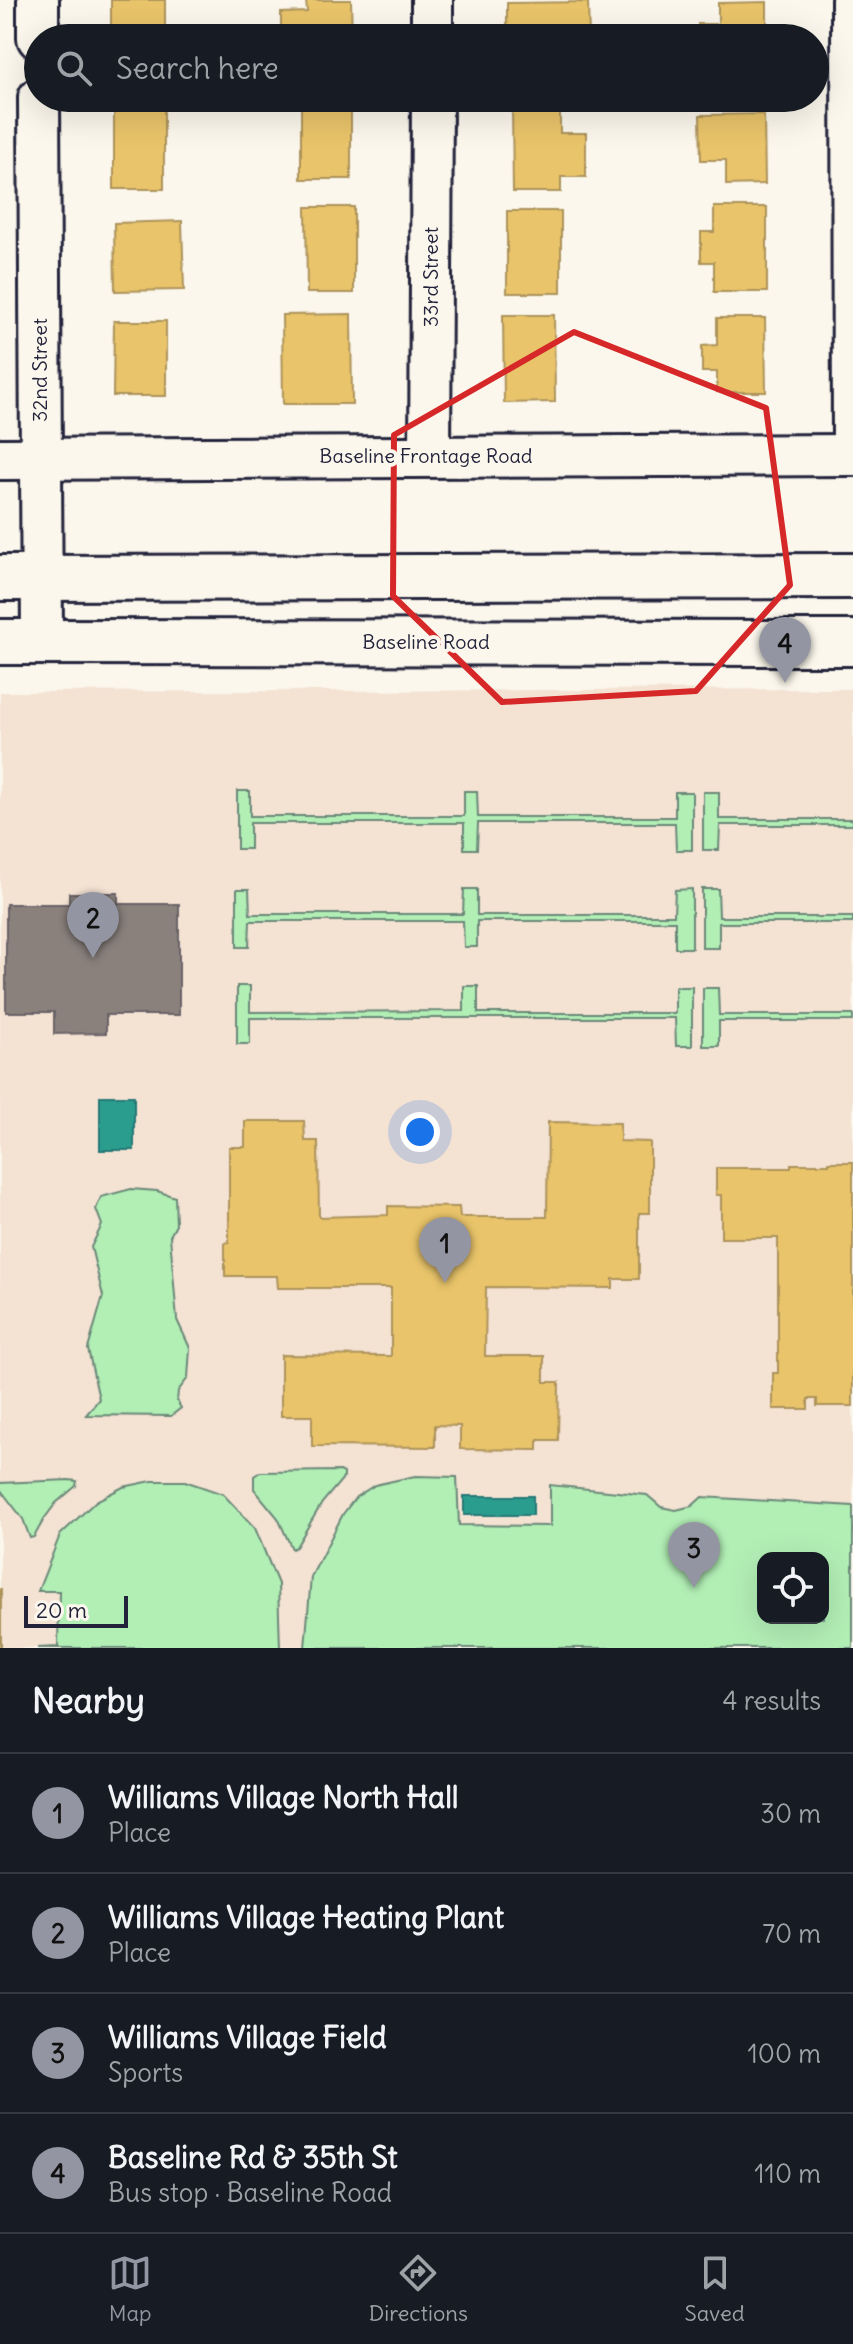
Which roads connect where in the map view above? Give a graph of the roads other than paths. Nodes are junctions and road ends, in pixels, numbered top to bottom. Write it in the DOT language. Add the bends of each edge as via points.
graph roads {
  1 [pos="38,0"];
  2 [pos="432,0"];
  3 [pos="852,0"];
  4 [pos="38,24"];
  5 [pos="432,24"];
  6 [pos="39,112"];
  7 [pos="432,112"];
  8 [pos="853,455"];
  9 [pos="430,456"];
  10 [pos="0,459"];
  11 [pos="40,459"];
  12 [pos="853,576"];
  13 [pos="0,578"];
  14 [pos="43,578"];
  15 [pos="21,642"];
  16 [pos="853,643"];
  1 -- 4 [label="street"];
  2 -- 5 [label="street"];
  3 -- 8 [label="street"];
  6 -- 11 [label="street, 32nd Street"];
  7 -- 9 [label="street, 33rd Street"];
  8 -- 9 [label="street, Baseline Frontage Road"];
  9 -- 11 [label="street, Baseline Frontage Road"];
  10 -- 11 [label="street, Baseline Frontage Road"];
  11 -- 14 [label="street, 32nd Street"];
  12 -- 14 [label="main road"];
  13 -- 14 [label="main road"];
  14 -- 15 [label="street, 32nd Street"];
  15 -- 16 [label="main road, Baseline Road"];
}
